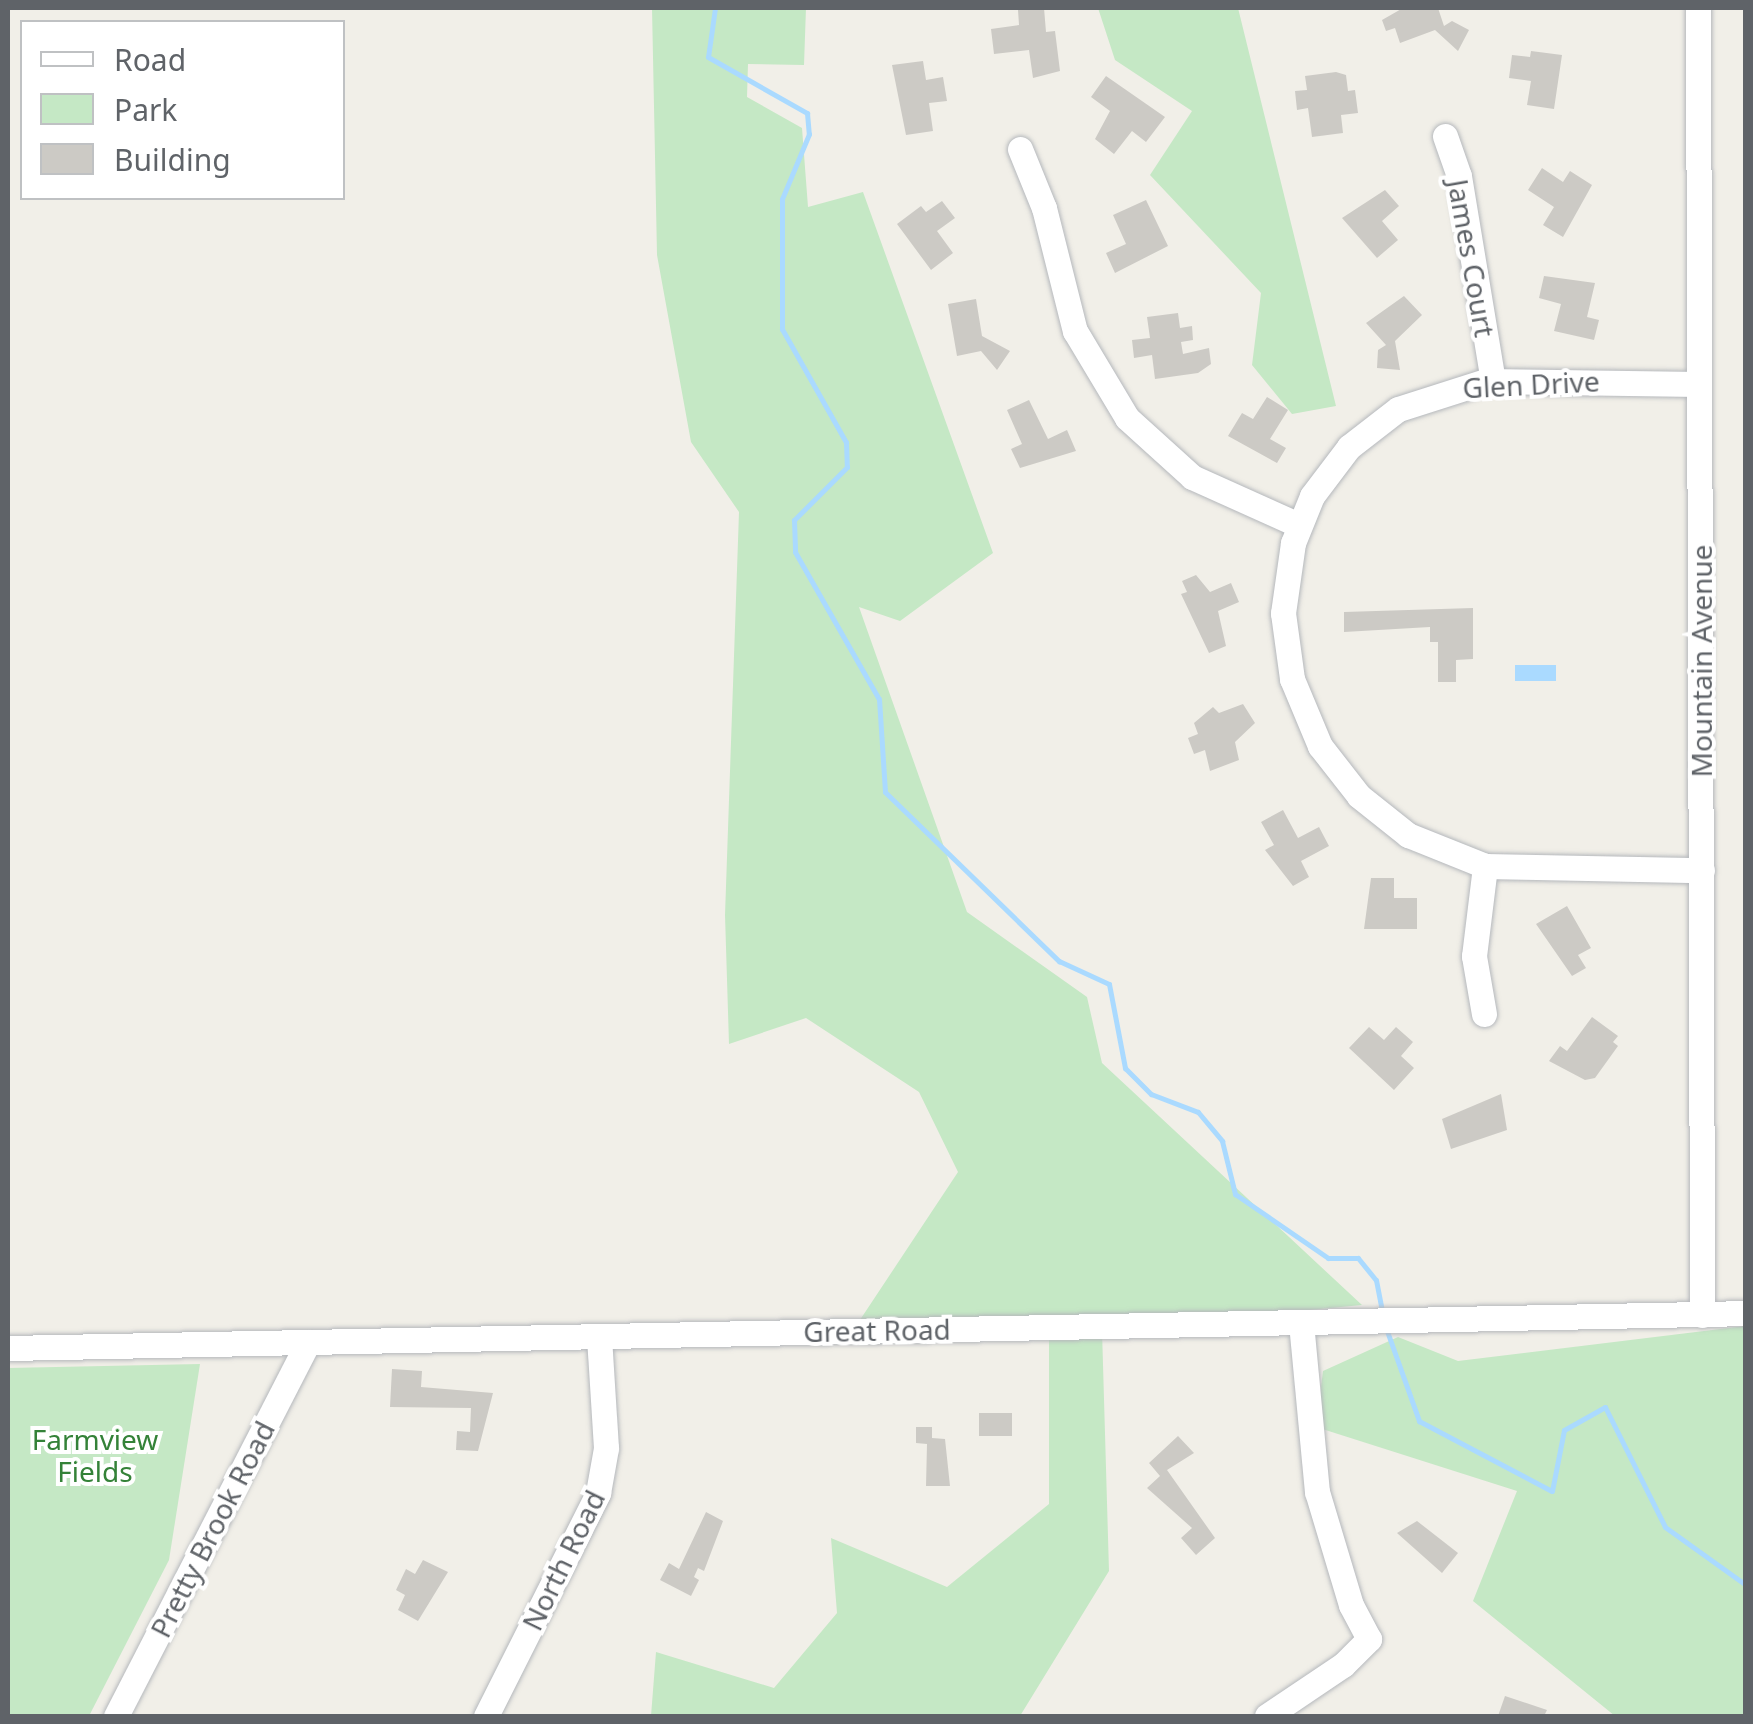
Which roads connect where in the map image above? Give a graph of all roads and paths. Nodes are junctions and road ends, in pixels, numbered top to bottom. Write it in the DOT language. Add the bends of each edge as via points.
graph roads {
  1 [pos="1698,8"];
  2 [pos="1445,136"];
  3 [pos="1020,148"];
  4 [pos="1493,381"];
  5 [pos="1699,384"];
  6 [pos="1299,525"];
  7 [pos="1485,866"];
  8 [pos="1702,870"];
  9 [pos="1484,1014"];
  10 [pos="1746,1313"];
  11 [pos="1702,1315"];
  12 [pos="1300,1323"];
  13 [pos="599,1336"];
  14 [pos="308,1342"];
  15 [pos="8,1348"];
  16 [pos="116,1716"];
  17 [pos="486,1716"];
  18 [pos="1266,1716"];
  1 -- 5 [label="street, Mountain Avenue"];
  2 -- 4 [label="street, James Court" via="1459,176"];
  3 -- 6 [label="street" via="1044,208 1074,330 1127,418 1192,477"];
  4 -- 5 [label="street, Glen Drive"];
  4 -- 6 [label="street, Glen Drive" via="1422,397 1372,426 1331,467"];
  5 -- 8 [label="street, Mountain Avenue"];
  6 -- 7 [label="street, Glen Drive" via="1286,576 1285,644 1320,746 1382,817 1436,849"];
  7 -- 8 [label="street, Glen Drive"];
  7 -- 9 [label="street" via="1474,956"];
  8 -- 11 [label="street, Mountain Avenue"];
  10 -- 11 [label="street, Great Road"];
  11 -- 12 [label="street, Great Road"];
  12 -- 13 [label="street, Great Road"];
  12 -- 18 [label="street" via="1317,1492 1351,1605 1369,1639 1343,1666"];
  13 -- 14 [label="street, Great Road"];
  13 -- 17 [label="street, North Road" via="606,1448 598,1493"];
  14 -- 15 [label="street, Great Road"];
  14 -- 16 [label="street, Pretty Brook Road"];
}
